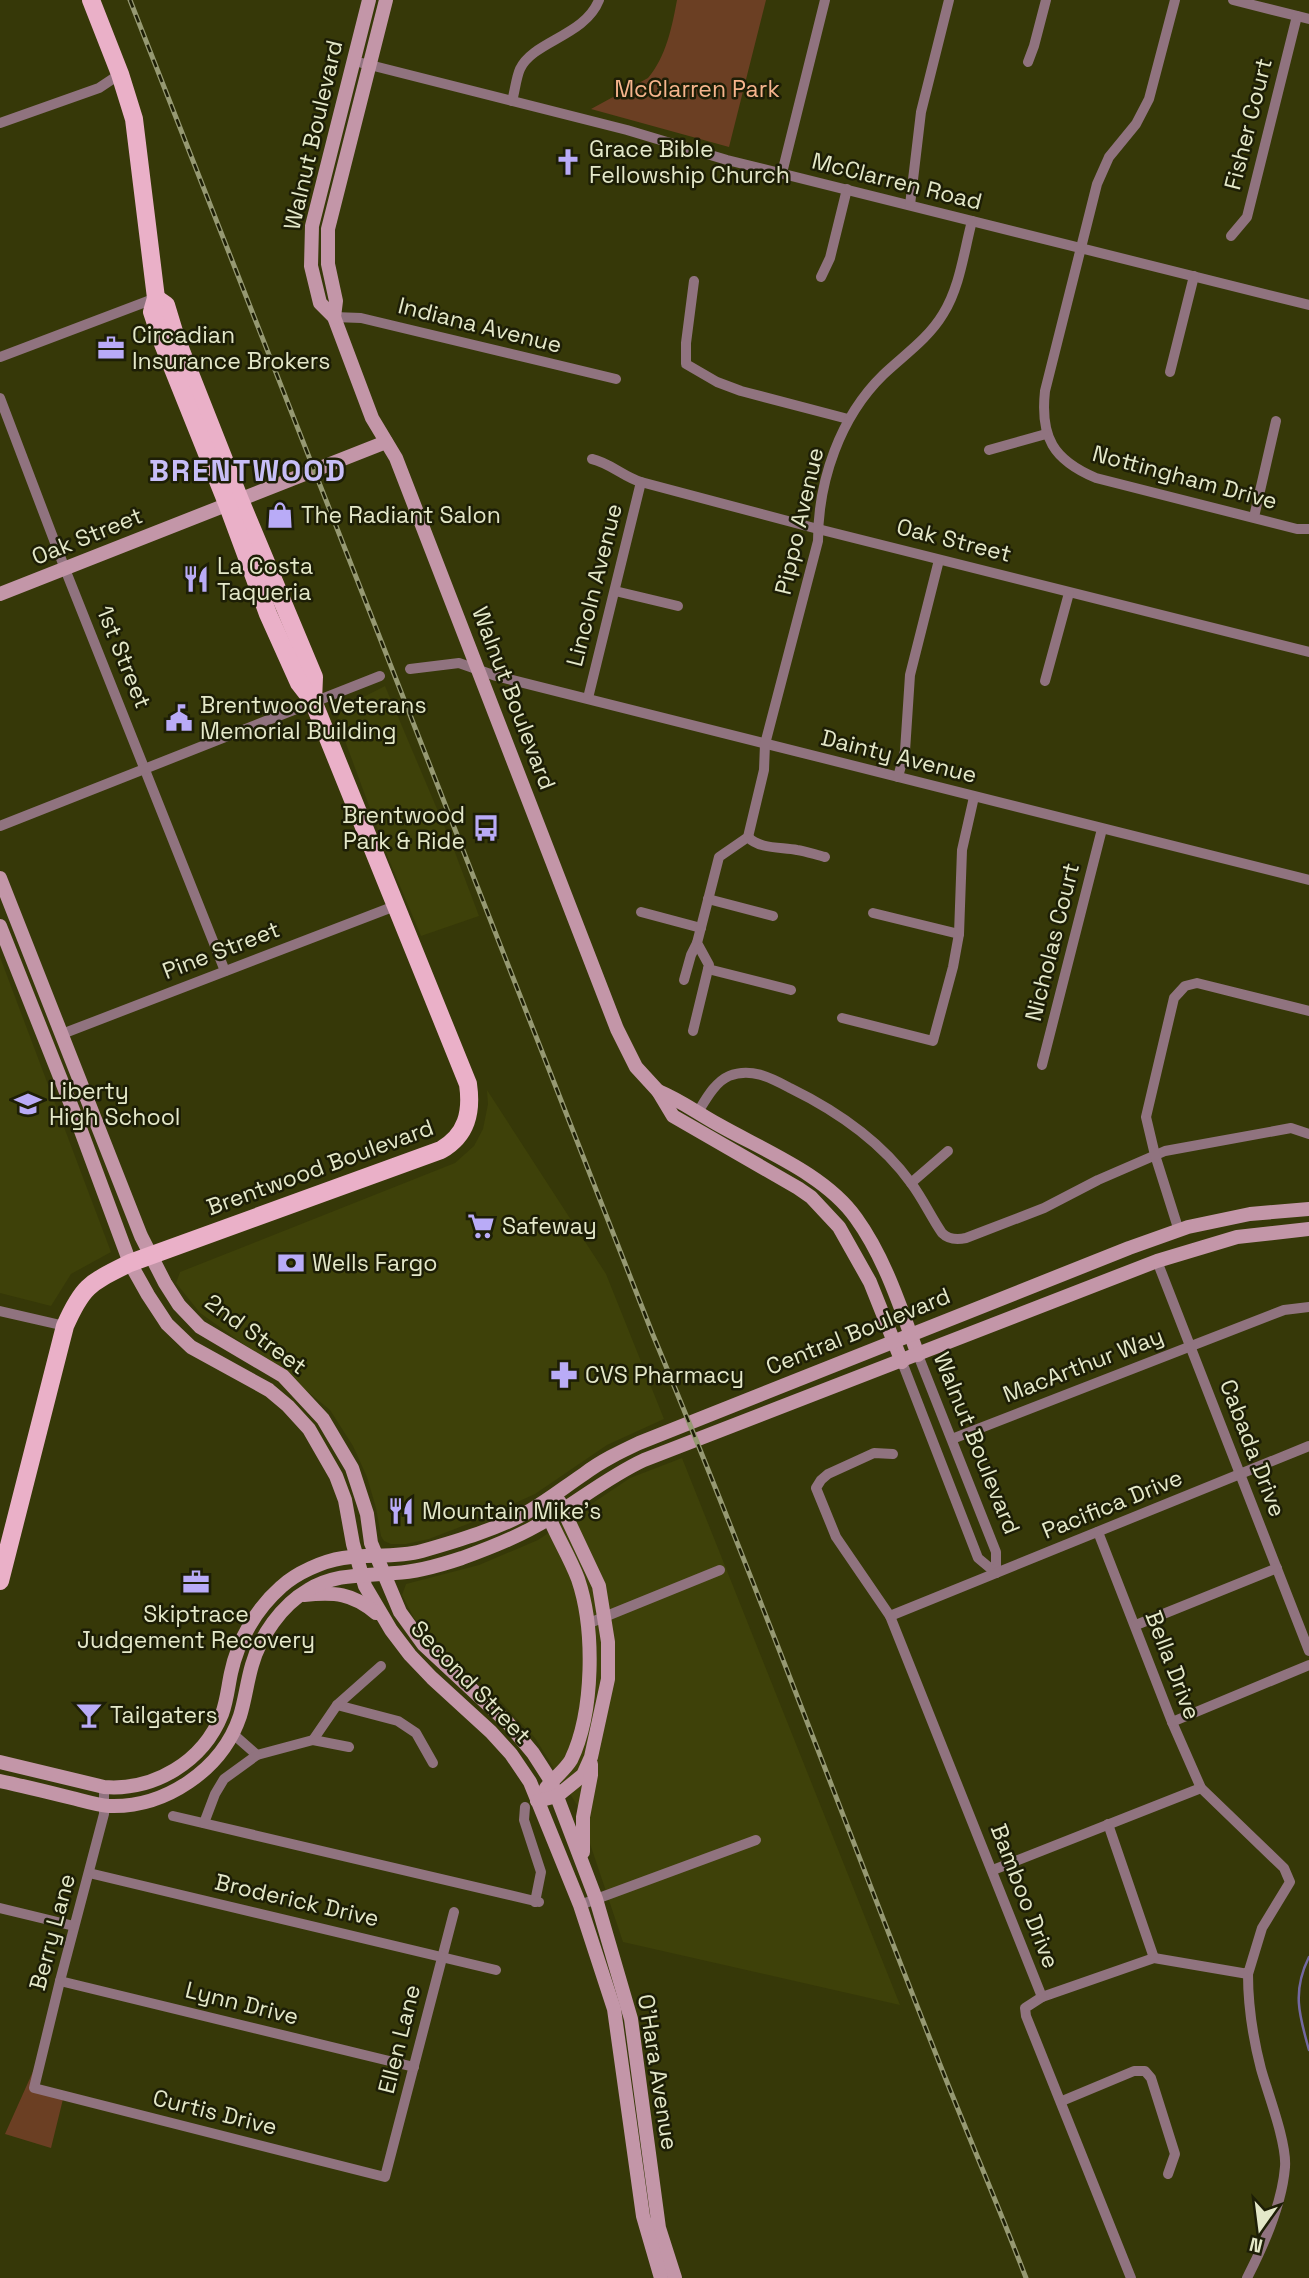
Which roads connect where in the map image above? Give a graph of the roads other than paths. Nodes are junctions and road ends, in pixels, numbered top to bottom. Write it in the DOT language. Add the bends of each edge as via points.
graph roads {
  1 [pos="91,0"];
  2 [pos="369,0"];
  3 [pos="386,0"];
  4 [pos="599,0"];
  5 [pos="825,0"];
  6 [pos="949,0"];
  7 [pos="1046,0"];
  8 [pos="1175,0"];
  9 [pos="1233,0"];
  10 [pos="1297,16"];
  11 [pos="1309,19"];
  12 [pos="353,61"];
  13 [pos="1028,62"];
  14 [pos="369,65"];
  15 [pos="120,74"];
  16 [pos="512,101"];
  17 [pos="0,123"];
  18 [pos="782,173"];
  19 [pos="847,189"];
  20 [pos="911,205"];
  21 [pos="972,221"];
  22 [pos="1231,236"];
  23 [pos="1080,249"];
  24 [pos="821,276"];
  25 [pos="1194,276"];
  26 [pos="694,281"];
  27 [pos="156,298"];
  28 [pos="1309,304"];
  29 [pos="334,317"];
  30 [pos="0,357"];
  31 [pos="1170,372"];
  32 [pos="616,379"];
  33 [pos="0,398"];
  34 [pos="848,419"];
  35 [pos="1276,421"];
  36 [pos="1046,434"];
  37 [pos="386,442"];
  38 [pos="989,450"];
  39 [pos="592,459"];
  40 [pos="641,482"];
  41 [pos="234,503"];
  42 [pos="1254,517"];
  43 [pos="818,529"];
  44 [pos="1309,529"];
  45 [pos="939,560"];
  46 [pos="65,569"];
  47 [pos="615,591"];
  48 [pos="1069,593"];
  49 [pos="0,594"];
  50 [pos="678,606"];
  51 [pos="1309,652"];
  52 [pos="410,669"];
  53 [pos="479,670"];
  54 [pos="380,676"];
  55 [pos="1045,681"];
  56 [pos="588,698"];
  57 [pos="313,701"];
  58 [pos="765,744"];
  59 [pos="146,769"];
  60 [pos="898,777"];
  61 [pos="974,797"];
  62 [pos="0,826"];
  63 [pos="1102,829"];
  64 [pos="748,837"];
  65 [pos="825,857"];
  66 [pos="0,878"];
  67 [pos="1309,880"];
  68 [pos="708,899"];
  69 [pos="395,906"];
  70 [pos="641,912"];
  71 [pos="873,913"];
  72 [pos="773,916"];
  73 [pos="0,926"];
  74 [pos="701,928"];
  75 [pos="959,934"];
  76 [pos="697,943"];
  77 [pos="11,955"];
  78 [pos="708,969"];
  79 [pos="225,971"];
  80 [pos="40,978"];
  81 [pos="684,980"];
  82 [pos="791,990"];
  83 [pos="1309,1011"];
  84 [pos="842,1018"];
  85 [pos="693,1031"];
  86 [pos="62,1034"];
  87 [pos="1042,1065"];
  88 [pos="658,1091"];
  89 [pos="698,1112"];
  90 [pos="1309,1134"];
  91 [pos="948,1151"];
  92 [pos="1155,1155"];
  93 [pos="911,1183"];
  94 [pos="1309,1209"];
  95 [pos="1309,1229"];
  96 [pos="1179,1231"];
  97 [pos="150,1256"];
  98 [pos="1157,1261"];
  99 [pos="130,1263"];
  100 [pos="1309,1307"];
  101 [pos="0,1311"];
  102 [pos="65,1326"];
  103 [pos="911,1335"];
  104 [pos="894,1342"];
  105 [pos="1190,1346"];
  106 [pos="918,1355"];
  107 [pos="902,1362"];
  108 [pos="952,1439"];
  109 [pos="1309,1446"];
  110 [pos="893,1454"];
  111 [pos="1241,1475"];
  112 [pos="556,1494"];
  113 [pos="543,1502"];
  114 [pos="563,1509"];
  115 [pos="549,1518"];
  116 [pos="1098,1532"];
  117 [pos="356,1557"];
  118 [pos="376,1557"];
  119 [pos="1277,1568"];
  120 [pos="720,1570"];
  121 [pos="996,1573"];
  122 [pos="383,1574"];
  123 [pos="362,1575"];
  124 [pos="0,1581"];
  125 [pos="299,1596"];
  126 [pos="605,1616"];
  127 [pos="890,1616"];
  128 [pos="384,1619"];
  129 [pos="587,1623"];
  130 [pos="1136,1625"];
  131 [pos="1309,1651"];
  132 [pos="1309,1665"];
  133 [pos="380,1666"];
  134 [pos="337,1705"];
  135 [pos="1172,1721"];
  136 [pos="232,1733"];
  137 [pos="313,1740"];
  138 [pos="349,1747"];
  139 [pos="257,1755"];
  140 [pos="591,1757"];
  141 [pos="0,1762"];
  142 [pos="433,1763"];
  143 [pos="0,1781"];
  144 [pos="551,1781"];
  145 [pos="104,1787"];
  146 [pos="1201,1788"];
  147 [pos="557,1797"];
  148 [pos="531,1804"];
  149 [pos="106,1806"];
  150 [pos="173,1816"];
  151 [pos="204,1823"];
  152 [pos="1108,1824"];
  153 [pos="756,1840"];
  154 [pos="583,1864"];
  155 [pos="993,1870"];
  156 [pos="89,1872"];
  157 [pos="596,1899"];
  158 [pos="580,1905"];
  159 [pos="0,1908"];
  160 [pos="454,1912"];
  161 [pos="74,1926"];
  162 [pos="442,1956"];
  163 [pos="1154,1958"];
  164 [pos="496,1970"];
  165 [pos="1248,1974"];
  166 [pos="60,1981"];
  167 [pos="1042,1997"];
  168 [pos="414,2067"];
  169 [pos="34,2088"];
  170 [pos="1062,2101"];
  171 [pos="1168,2174"];
  172 [pos="385,2177"];
  173 [pos="661,2278"];
  174 [pos="675,2278"];
  175 [pos="1131,2278"];
  176 [pos="1247,2278"];
  1 -- 15 [label="main road, Brentwood Boulevard"];
  2 -- 12 [label="street, Walnut Boulevard"];
  3 -- 14 [label="street, Walnut Boulevard"];
  4 -- 16 [label="street" via="588,18 528,58"];
  5 -- 18 [label="street"];
  6 -- 20 [label="street" via="921,111"];
  7 -- 13 [label="street"];
  8 -- 23 [label="street" via="1149,99 1097,184"];
  9 -- 10 [label="street"];
  10 -- 11 [label="street"];
  10 -- 22 [label="street, Fisher Court" via="1247,217"];
  12 -- 14 [label="street, McClarren Road"];
  12 -- 29 [label="street, Walnut Boulevard" via="312,226 312,266 320,303"];
  14 -- 16 [label="street, McClarren Road"];
  14 -- 29 [label="street, Walnut Boulevard" via="328,229"];
  15 -- 17 [label="street" via="99,88"];
  15 -- 27 [label="main road, Brentwood Boulevard" via="134,119"];
  16 -- 18 [label="street, McClarren Road"];
  18 -- 19 [label="street, McClarren Road"];
  19 -- 20 [label="street, McClarren Road"];
  19 -- 24 [label="street"];
  20 -- 21 [label="street, McClarren Road"];
  21 -- 23 [label="street, McClarren Road"];
  21 -- 34 [label="street, Pippo Avenue" via="945,312 927,336 862,396"];
  23 -- 25 [label="street, McClarren Road"];
  23 -- 36 [label="street" via="1045,391 1042,415"];
  25 -- 28 [label="street, McClarren Road"];
  25 -- 31 [label="street"];
  26 -- 34 [label="street" via="686,364 741,391"];
  27 -- 30 [label="street"];
  27 -- 41 [label="main road, Brentwood Boulevard" via="166,305"];
  29 -- 32 [label="street, Indiana Avenue" via="361,317"];
  29 -- 37 [label="street, Walnut Boulevard" via="372,418"];
  33 -- 46 [label="street, 1st Street"];
  34 -- 43 [label="street, Pippo Avenue" via="834,449"];
  35 -- 42 [label="street"];
  36 -- 38 [label="street"];
  36 -- 42 [label="street, Nottingham Drive" via="1063,460 1080,472"];
  37 -- 41 [label="street, Oak Street"];
  37 -- 53 [label="street, Walnut Boulevard"];
  39 -- 40 [label="street, Oak Street"];
  40 -- 43 [label="street, Oak Street"];
  40 -- 47 [label="street, Lincoln Avenue"];
  41 -- 46 [label="street, Oak Street"];
  41 -- 57 [label="main road, Brentwood Boulevard" via="268,614 299,683"];
  42 -- 44 [label="street, Nottingham Drive"];
  43 -- 45 [label="street, Oak Street"];
  43 -- 58 [label="street, Pippo Avenue"];
  45 -- 48 [label="street, Oak Street"];
  45 -- 60 [label="street" via="910,675 905,751"];
  46 -- 49 [label="street, Oak Street"];
  46 -- 59 [label="street, 1st Street"];
  47 -- 50 [label="street"];
  47 -- 56 [label="street, Lincoln Avenue"];
  48 -- 51 [label="street, Oak Street"];
  48 -- 55 [label="street"];
  52 -- 53 [label="street, Dainty Avenue" via="459,663"];
  53 -- 56 [label="street, Dainty Avenue"];
  53 -- 88 [label="street, Walnut Boulevard" via="617,1029 636,1067"];
  54 -- 57 [label="street"];
  56 -- 58 [label="street, Dainty Avenue"];
  57 -- 59 [label="street"];
  57 -- 69 [label="main road, Brentwood Boulevard"];
  58 -- 60 [label="street, Dainty Avenue"];
  58 -- 64 [label="street, Pippo Avenue" via="764,770"];
  59 -- 62 [label="street"];
  59 -- 79 [label="street, 1st Street"];
  60 -- 61 [label="street, Dainty Avenue"];
  61 -- 63 [label="street, Dainty Avenue"];
  61 -- 75 [label="street" via="962,850"];
  63 -- 67 [label="street, Dainty Avenue"];
  63 -- 87 [label="street, Nicholas Court"];
  64 -- 65 [label="street" via="752,842"];
  64 -- 68 [label="street" via="719,857"];
  66 -- 80 [label="street, 2nd Street"];
  68 -- 72 [label="street"];
  68 -- 74 [label="street"];
  69 -- 79 [label="street, Pine Street"];
  69 -- 97 [label="main road, Brentwood Boulevard" via="468,1084 469,1112 460,1134 442,1150"];
  70 -- 74 [label="street"];
  71 -- 75 [label="street"];
  73 -- 77 [label="street, 2nd Street"];
  74 -- 76 [label="street"];
  75 -- 84 [label="street" via="933,1041"];
  76 -- 78 [label="street"];
  76 -- 81 [label="street"];
  77 -- 80 [label="street" via="21,956"];
  77 -- 99 [label="street, 2nd Street"];
  78 -- 82 [label="street"];
  78 -- 85 [label="street"];
  79 -- 86 [label="street, Pine Street"];
  80 -- 86 [label="street, 2nd Street"];
  83 -- 92 [label="street" via="1197,983 1185,986 1174,998 1146,1117"];
  86 -- 97 [label="street, 2nd Street"];
  88 -- 89 [label="street, Walnut Boulevard"];
  88 -- 104 [label="street, Walnut Boulevard" via="673,1116 782,1177 824,1209 851,1245"];
  89 -- 93 [label="street" via="726,1078 749,1072 765,1076 839,1114 880,1147"];
  89 -- 103 [label="street, Walnut Boulevard" via="805,1172 855,1215 879,1257"];
  90 -- 92 [label="street" via="1291,1128"];
  91 -- 93 [label="street"];
  92 -- 93 [label="street" via="1044,1208 961,1239 942,1233"];
  92 -- 96 [label="street"];
  94 -- 96 [label="street, Central Boulevard" via="1250,1214"];
  95 -- 98 [label="street, Central Boulevard" via="1237,1237"];
  96 -- 103 [label="street, Central Boulevard"];
  97 -- 99 [label="main road, Brentwood Boulevard"];
  97 -- 118 [label="street, 2nd Street" via="179,1305 200,1327 283,1376 323,1419 356,1479"];
  98 -- 105 [label="street, Cabada Drive"];
  98 -- 106 [label="street, Central Boulevard"];
  99 -- 102 [label="main road, Brentwood Boulevard" via="89,1286 77,1299"];
  99 -- 117 [label="street, 2nd Street" via="167,1324 191,1347 269,1390 309,1429 345,1500"];
  100 -- 105 [label="street, MacArthur Way" via="1284,1310"];
  101 -- 102 [label="street"];
  102 -- 124 [label="main road, Brentwood Boulevard"];
  103 -- 104 [label="street, Central Boulevard"];
  103 -- 106 [label="street, Walnut Boulevard"];
  104 -- 107 [label="street, Walnut Boulevard"];
  104 -- 112 [label="street, Central Boulevard" via="639,1443 611,1456"];
  105 -- 108 [label="street, MacArthur Way"];
  105 -- 111 [label="street, Cabada Drive"];
  106 -- 107 [label="street, Central Boulevard"];
  106 -- 108 [label="street, Walnut Boulevard"];
  107 -- 114 [label="street, Central Boulevard" via="644,1460"];
  107 -- 121 [label="street, Walnut Boulevard" via="978,1558"];
  108 -- 121 [label="street, Walnut Boulevard" via="996,1552"];
  109 -- 111 [label="street, Pacifica Drive"];
  110 -- 127 [label="street, Bamboo Drive" via="874,1453 828,1474 816,1488 836,1536"];
  111 -- 116 [label="street, Pacifica Drive"];
  111 -- 119 [label="street, Cabada Drive"];
  112 -- 113 [label="street, Central Boulevard"];
  112 -- 114 [label="street"];
  113 -- 115 [label="street"];
  113 -- 118 [label="street, Central Boulevard" via="466,1537 420,1551"];
  114 -- 115 [label="street, Central Boulevard"];
  114 -- 126 [label="street" via="599,1586"];
  115 -- 122 [label="street, Central Boulevard" via="462,1558 421,1570"];
  115 -- 129 [label="street" via="578,1581"];
  116 -- 121 [label="street, Pacifica Drive"];
  116 -- 130 [label="street, Bella Drive"];
  117 -- 118 [label="street, Central Boulevard"];
  117 -- 123 [label="street, Second Street"];
  117 -- 145 [label="street, Central Boulevard" via="331,1561 300,1575 262,1607 238,1649 221,1717 195,1755 160,1779"];
  118 -- 122 [label="street, 2nd Street"];
  119 -- 130 [label="street"];
  119 -- 131 [label="street, Cabada Drive"];
  120 -- 126 [label="street"];
  121 -- 127 [label="street, Pacifica Drive"];
  122 -- 123 [label="street, Central Boulevard"];
  122 -- 144 [label="street, 2nd Street" via="400,1612 423,1644 508,1723"];
  123 -- 125 [label="street, Central Boulevard" via="324,1582"];
  123 -- 128 [label="street, Second Street"];
  125 -- 128 [label="street" via="339,1594 364,1603"];
  125 -- 136 [label="street, Central Boulevard" via="266,1633 252,1663"];
  126 -- 129 [label="street"];
  126 -- 140 [label="street" via="608,1679"];
  127 -- 155 [label="street, Bamboo Drive"];
  128 -- 148 [label="street, Second Street" via="410,1655 511,1754 530,1782"];
  129 -- 144 [label="street" via="590,1670 585,1712 570,1762"];
  130 -- 135 [label="street, Bella Drive"];
  132 -- 135 [label="street"];
  133 -- 134 [label="street"];
  134 -- 137 [label="street"];
  134 -- 142 [label="street" via="398,1721 416,1733"];
  135 -- 146 [label="street, Bella Drive"];
  136 -- 139 [label="street"];
  136 -- 149 [label="street, Central Boulevard" via="203,1772 177,1790 145,1802"];
  137 -- 138 [label="street"];
  137 -- 139 [label="street"];
  139 -- 151 [label="street" via="224,1779"];
  140 -- 147 [label="street" via="583,1774"];
  140 -- 154 [label="street" via="583,1817"];
  141 -- 145 [label="street, Central Boulevard"];
  143 -- 149 [label="street, Central Boulevard"];
  144 -- 147 [label="street, O'Hara Avenue"];
  144 -- 148 [label="street"];
  145 -- 149 [label="street, Berry Lane"];
  146 -- 152 [label="street"];
  146 -- 165 [label="street, Bella Drive" via="1284,1868 1290,1882 1262,1928"];
  147 -- 148 [label="street"];
  147 -- 154 [label="street, O'Hara Avenue"];
  148 -- 151 [label="street" via="524,1820 541,1872 537,1902"];
  148 -- 158 [label="street, O'Hara Avenue"];
  149 -- 156 [label="street, Berry Lane"];
  150 -- 151 [label="street"];
  152 -- 155 [label="street"];
  152 -- 163 [label="street"];
  153 -- 157 [label="street"];
  154 -- 157 [label="street, O'Hara Avenue"];
  155 -- 167 [label="street, Bamboo Drive"];
  156 -- 161 [label="street, Berry Lane"];
  156 -- 162 [label="street, Broderick Drive"];
  157 -- 158 [label="street"];
  157 -- 174 [label="street, O'Hara Avenue" via="631,2019 659,2228"];
  158 -- 173 [label="street, O'Hara Avenue" via="614,2008 643,2216"];
  159 -- 161 [label="street"];
  160 -- 162 [label="street, Ellen Lane"];
  161 -- 166 [label="street, Berry Lane"];
  162 -- 164 [label="street, Broderick Drive"];
  162 -- 168 [label="street, Ellen Lane"];
  163 -- 165 [label="street, Bamboo Drive"];
  163 -- 167 [label="street, Bamboo Drive"];
  165 -- 176 [label="street" via="1248,2007 1285,2166 1273,2222"];
  166 -- 168 [label="street, Lynn Drive"];
  166 -- 169 [label="street, Berry Lane"];
  167 -- 170 [label="street" via="1026,2008 1026,2016"];
  168 -- 172 [label="street, Ellen Lane"];
  169 -- 172 [label="street, Curtis Drive"];
  170 -- 171 [label="street" via="1134,2071 1145,2071 1175,2154"];
  170 -- 175 [label="street"];
}
